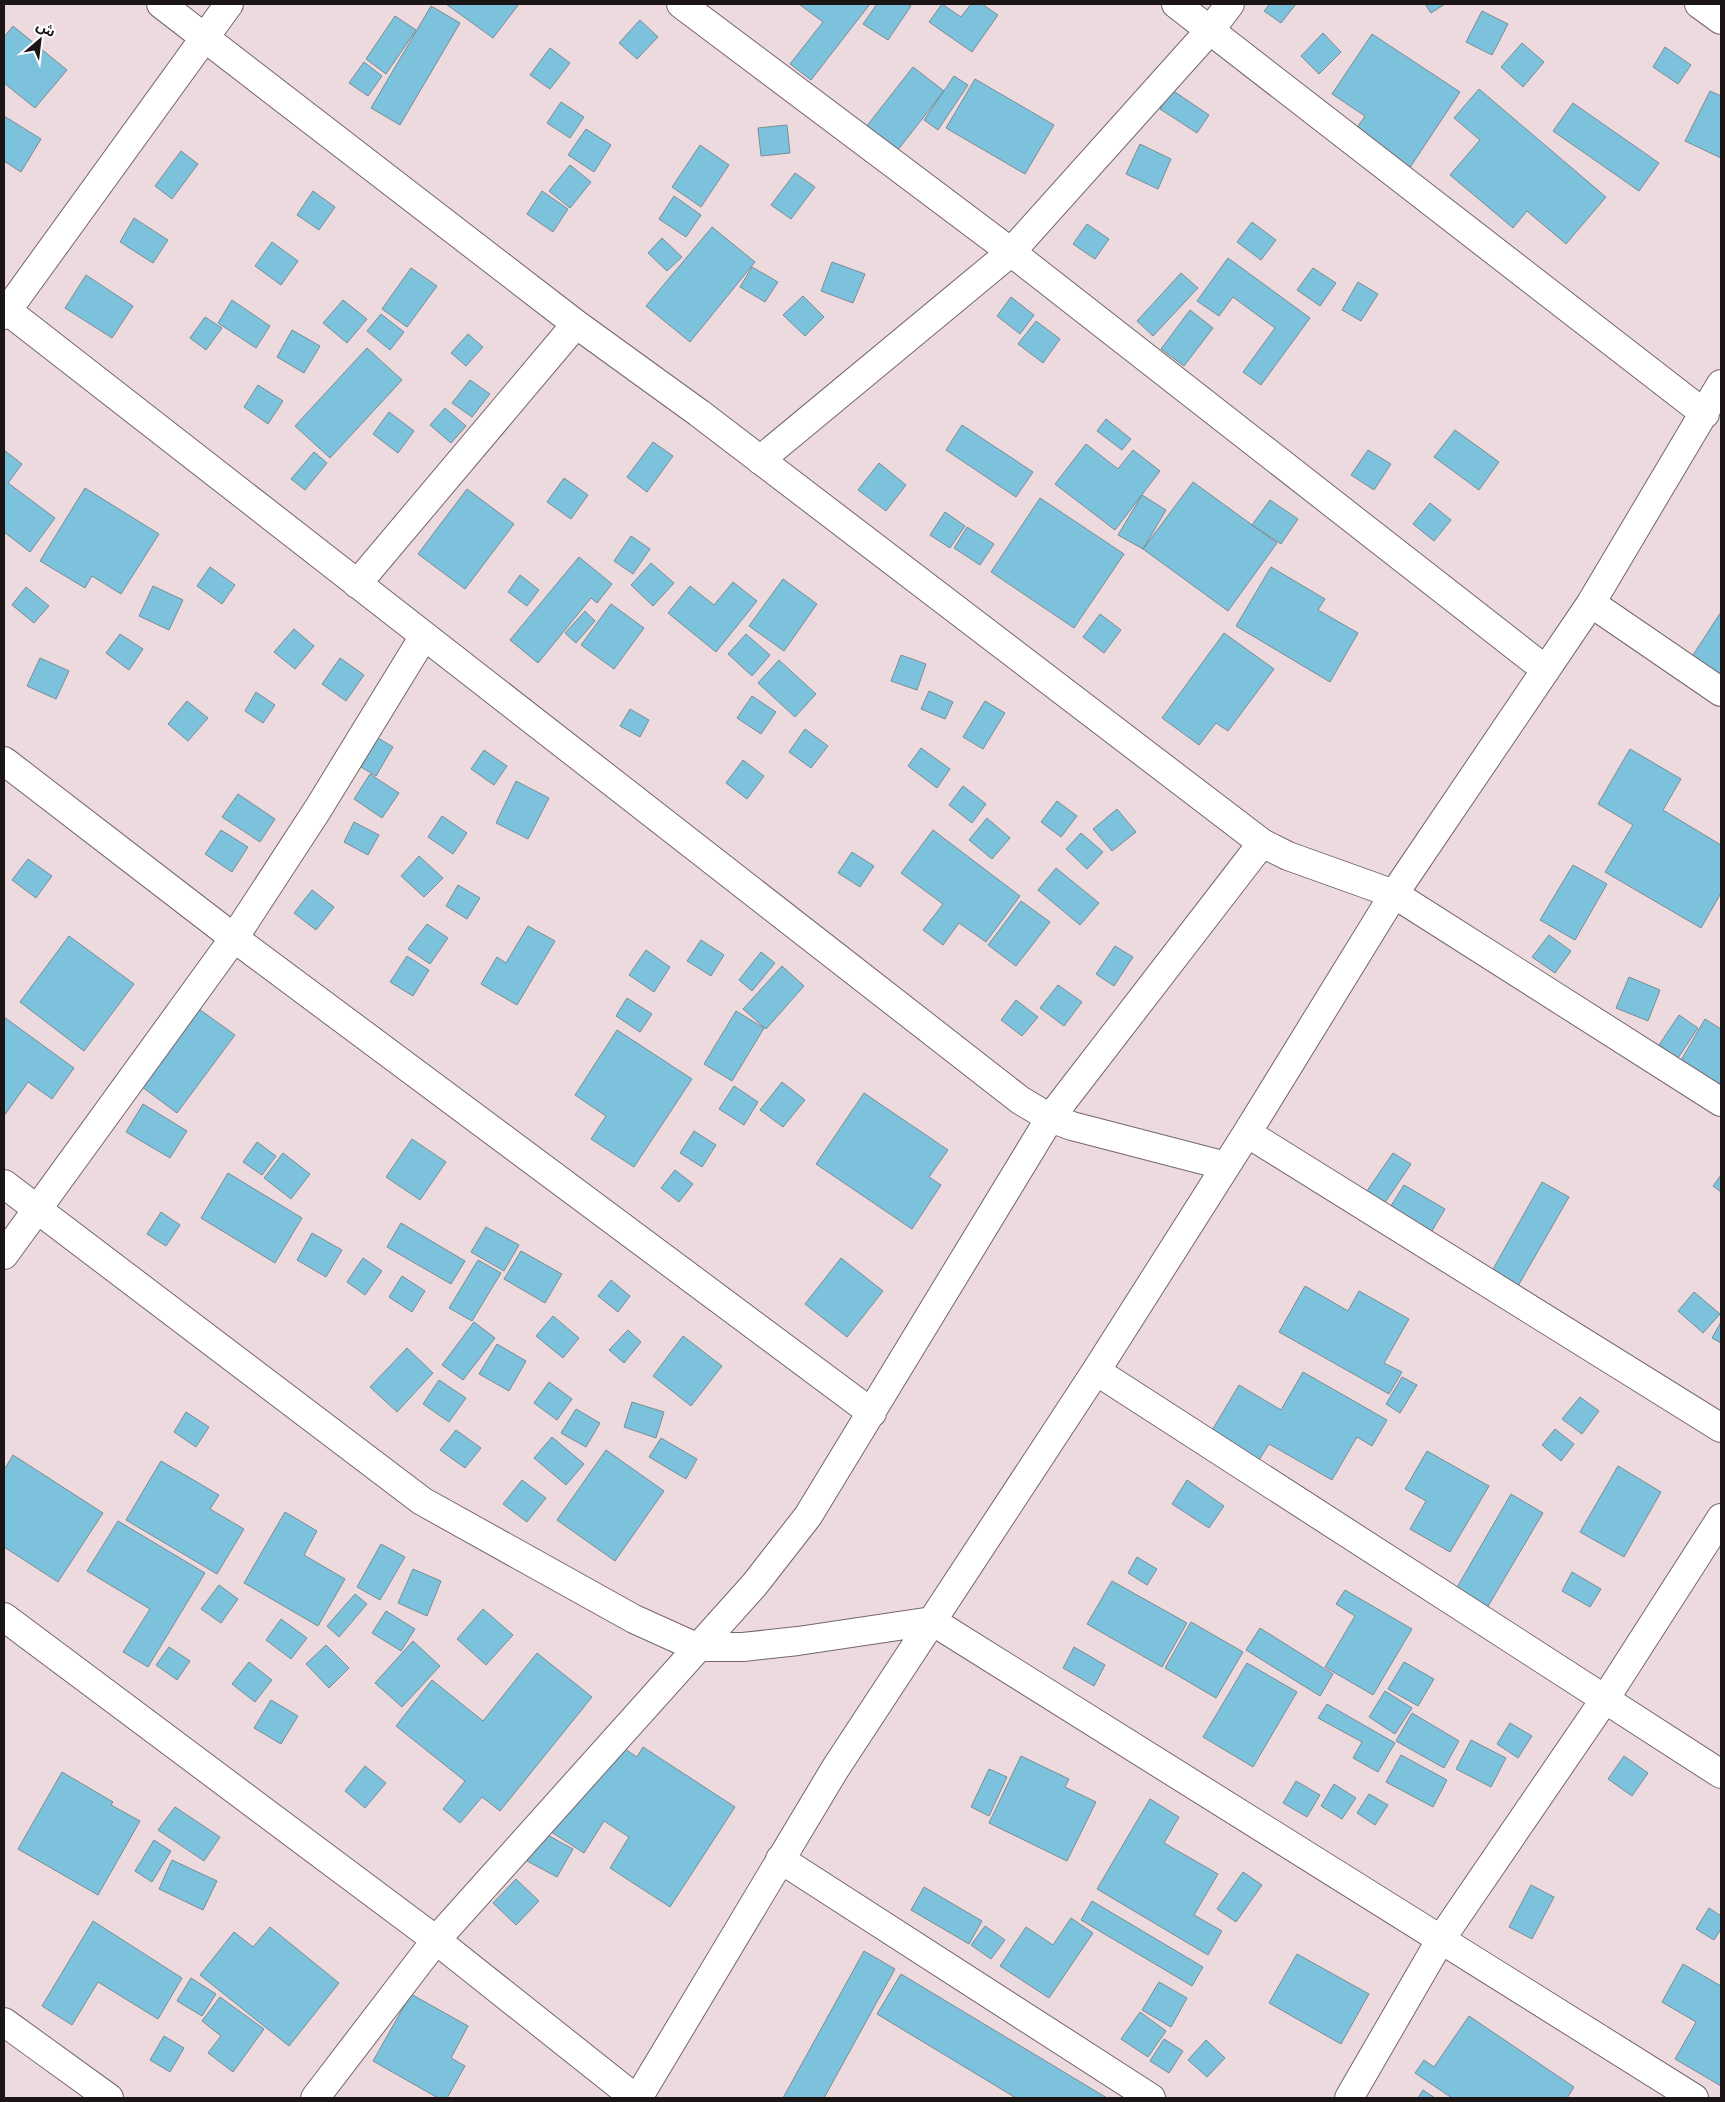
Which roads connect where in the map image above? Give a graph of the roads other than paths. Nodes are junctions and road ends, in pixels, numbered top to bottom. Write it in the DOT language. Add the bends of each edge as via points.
graph roads {
  1 [pos="161,4"];
  2 [pos="229,4"];
  3 [pos="681,4"];
  4 [pos="1176,4"];
  5 [pos="1230,4"];
  6 [pos="1699,4"];
  7 [pos="1721,20"];
  8 [pos="1211,29"];
  9 [pos="204,37"];
  10 [pos="1011,252"];
  11 [pos="5,311"];
  12 [pos="576,324"];
  13 [pos="1721,384"];
  14 [pos="1705,414"];
  15 [pos="760,460"];
  16 [pos="357,584"];
  17 [pos="1591,603"];
  18 [pos="424,636"];
  19 [pos="1546,670"];
  20 [pos="1721,692"];
  21 [pos="4,761"];
  22 [pos="1262,843"];
  23 [pos="1394,894"];
  24 [pos="234,938"];
  25 [pos="1721,1102"];
  26 [pos="1050,1118"];
  27 [pos="1247,1133"];
  28 [pos="1226,1166"];
  29 [pos="4,1184"];
  30 [pos="37,1211"];
  31 [pos="4,1255"];
  32 [pos="1096,1371"];
  33 [pos="872,1414"];
  34 [pos="1721,1428"];
  35 [pos="1721,1518"];
  36 [pos="4,1617"];
  37 [pos="932,1621"];
  38 [pos="696,1647"];
  39 [pos="1605,1699"];
  40 [pos="1721,1774"];
  41 [pos="780,1859"];
  42 [pos="1441,1939"];
  43 [pos="436,1940"];
  44 [pos="4,2022"];
  45 [pos="109,2098"];
  46 [pos="315,2098"];
  47 [pos="636,2098"];
  48 [pos="1151,2098"];
  49 [pos="1349,2098"];
  50 [pos="1694,2098"];
  1 -- 9 [label="street"];
  2 -- 9 [label="street"];
  3 -- 10 [label="street"];
  4 -- 8 [label="street"];
  5 -- 8 [label="street"];
  6 -- 7 [label="street"];
  8 -- 10 [label="street"];
  8 -- 14 [label="street"];
  9 -- 11 [label="street"];
  9 -- 12 [label="street"];
  10 -- 15 [label="street"];
  10 -- 19 [label="street"];
  11 -- 16 [label="street"];
  12 -- 15 [label="street"];
  12 -- 16 [label="street"];
  13 -- 14 [label="street"];
  14 -- 17 [label="street"];
  15 -- 22 [label="street"];
  16 -- 18 [label="street"];
  17 -- 19 [label="street"];
  17 -- 20 [label="street"];
  18 -- 24 [label="street"];
  18 -- 26 [label="street" via="1012,1094"];
  19 -- 23 [label="street"];
  21 -- 24 [label="street"];
  22 -- 23 [label="street" via="1288,856"];
  22 -- 26 [label="street"];
  23 -- 25 [label="street"];
  23 -- 27 [label="street"];
  24 -- 30 [label="street"];
  24 -- 33 [label="street"];
  26 -- 28 [label="street"];
  26 -- 33 [label="street"];
  27 -- 28 [label="street"];
  27 -- 34 [label="street"];
  28 -- 32 [label="street"];
  29 -- 30 [label="street"];
  30 -- 31 [label="street"];
  30 -- 38 [label="street" via="422,1501 634,1620"];
  32 -- 37 [label="street"];
  32 -- 39 [label="street"];
  33 -- 38 [label="street" via="808,1516 755,1584"];
  35 -- 39 [label="street"];
  36 -- 43 [label="street"];
  37 -- 38 [label="street" via="789,1642 743,1647"];
  37 -- 41 [label="street" via="835,1768"];
  37 -- 42 [label="street"];
  38 -- 43 [label="street"];
  39 -- 40 [label="street"];
  39 -- 42 [label="street"];
  41 -- 47 [label="street"];
  41 -- 48 [label="street"];
  42 -- 49 [label="street"];
  42 -- 50 [label="street"];
  43 -- 46 [label="street"];
  43 -- 47 [label="street"];
  44 -- 45 [label="street"];
}
